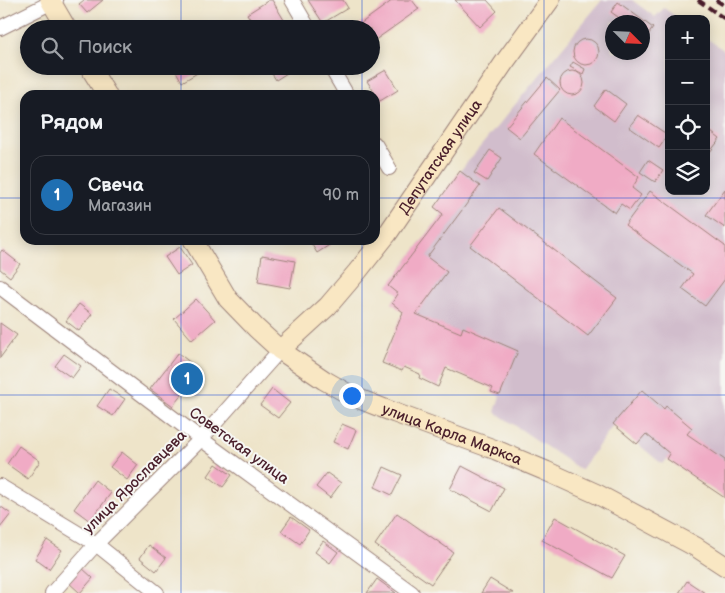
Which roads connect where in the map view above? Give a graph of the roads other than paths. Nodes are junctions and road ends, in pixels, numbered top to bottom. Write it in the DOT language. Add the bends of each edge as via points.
graph roads {
  1 [pos="292,0"];
  2 [pos="52,1"];
  3 [pos="547,4"];
  4 [pos="62,20"];
  5 [pos="304,20"];
  6 [pos="0,28"];
  7 [pos="95,75"];
  8 [pos="335,75"];
  9 [pos="104,90"];
  10 [pos="344,90"];
  11 [pos="380,153"];
  12 [pos="389,168"];
  13 [pos="380,243"];
  14 [pos="196,245"];
  15 [pos="378,245"];
  16 [pos="0,287"];
  17 [pos="280,350"];
  18 [pos="200,439"];
  19 [pos="0,486"];
  20 [pos="96,544"];
  21 [pos="725,566"];
  22 [pos="52,593"];
  23 [pos="157,593"];
  24 [pos="412,593"];
  1 -- 5 [label="street"];
  2 -- 4 [label="main road"];
  2 -- 6 [label="street"];
  3 -- 13 [label="main road, Депутатская улица"];
  7 -- 9 [label="main road"];
  8 -- 10 [label="street"];
  11 -- 12 [label="street"];
  14 -- 17 [label="main road, улица Карла Маркса" via="228,299"];
  15 -- 17 [label="main road, Депутатская улица" via="328,306"];
  16 -- 18 [label="street, Советская улица"];
  17 -- 18 [label="street, улица Ярославцева"];
  17 -- 21 [label="main road, улица Карла Маркса" via="352,396 496,450 597,494"];
  18 -- 20 [label="street, улица Ярославцева"];
  18 -- 24 [label="street, Советская улица"];
  19 -- 20 [label="street"];
  20 -- 22 [label="street, улица Ярославцева"];
  20 -- 23 [label="street"];
}
